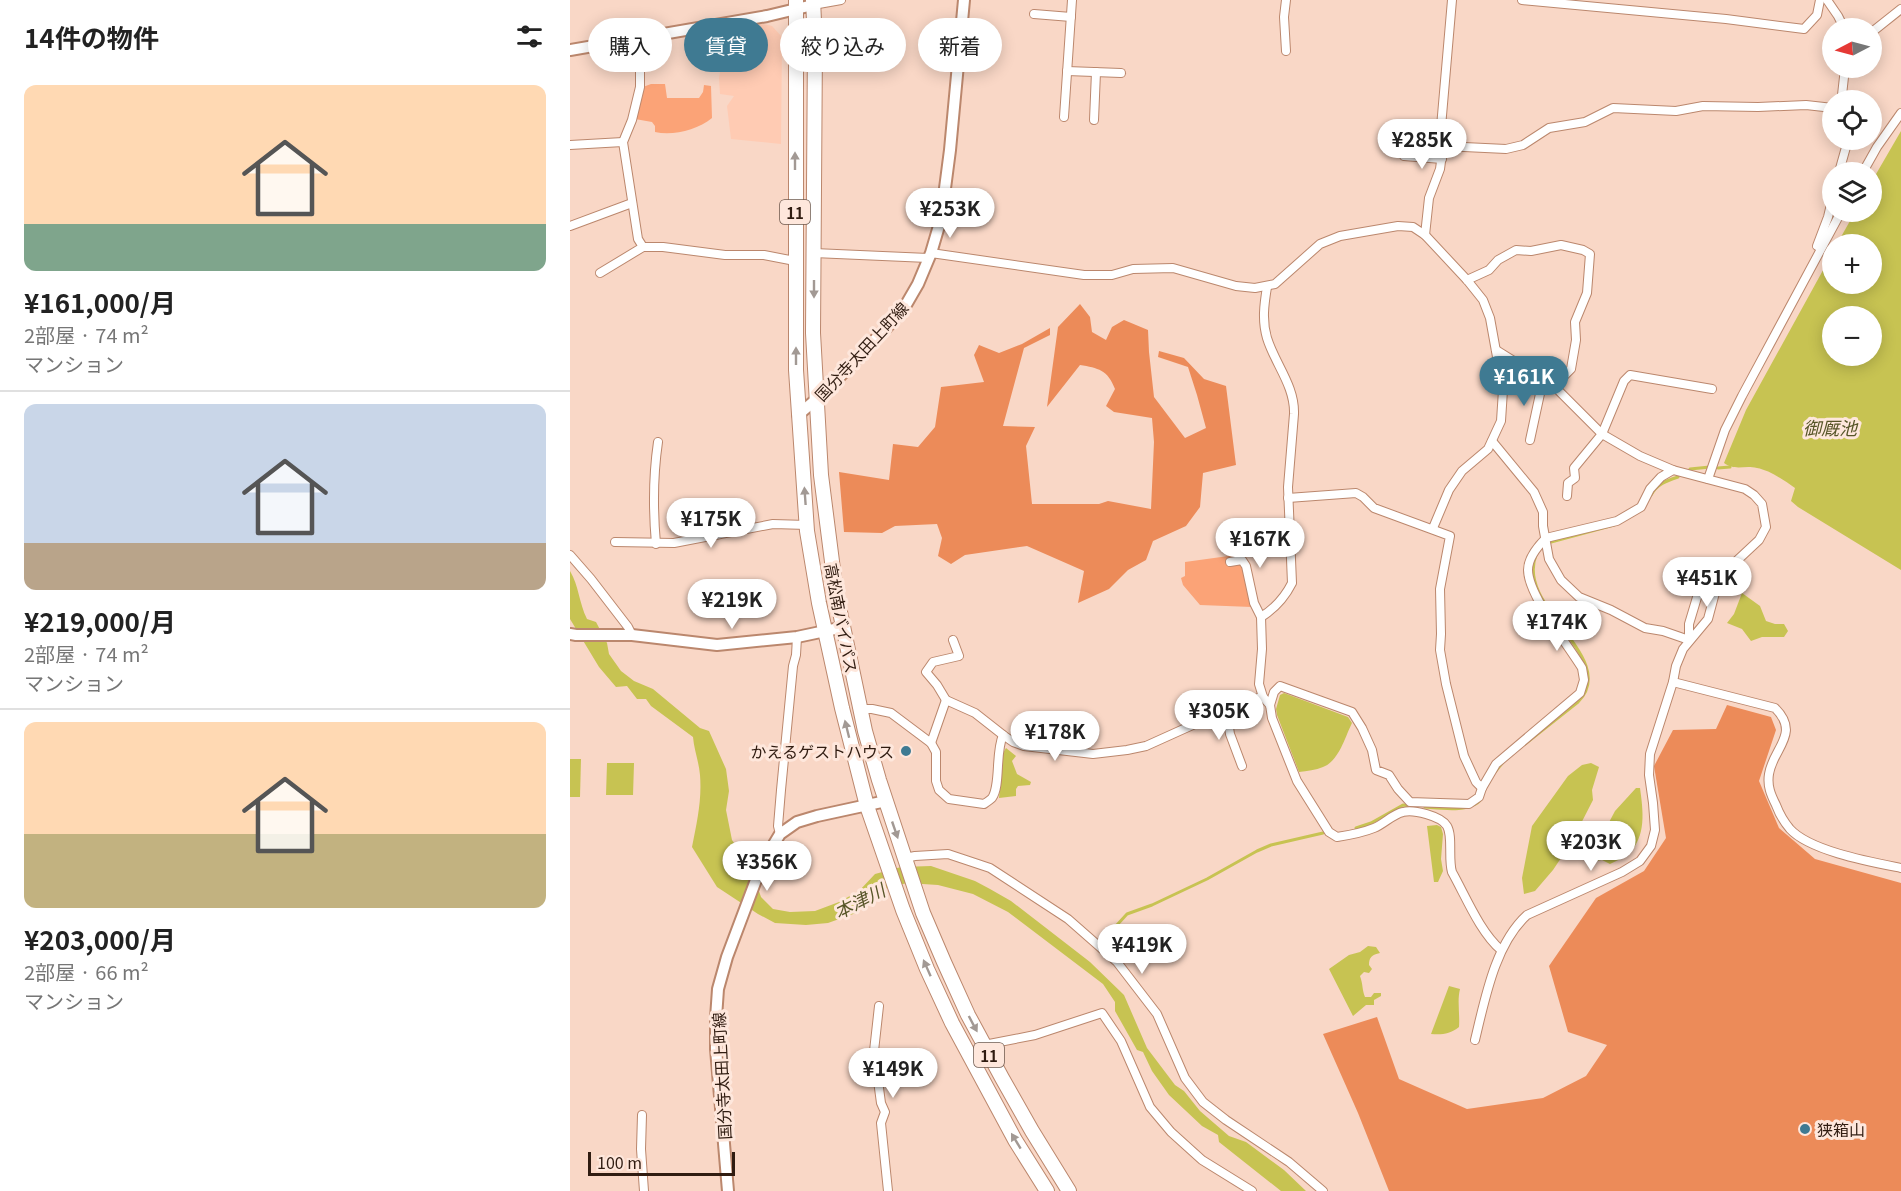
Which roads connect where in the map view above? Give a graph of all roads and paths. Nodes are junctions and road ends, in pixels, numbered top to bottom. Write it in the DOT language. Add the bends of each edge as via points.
graph roads {
  1 [pos="841,0"];
  2 [pos="963,0"];
  3 [pos="1072,0"];
  4 [pos="1286,0"];
  5 [pos="1452,0"];
  6 [pos="1522,0"];
  7 [pos="1820,0"];
  8 [pos="1827,0"];
  9 [pos="813,3"];
  10 [pos="796,5"];
  11 [pos="1901,9"];
  12 [pos="1034,14"];
  13 [pos="1071,17"];
  14 [pos="1839,18"];
  15 [pos="1882,24"];
  16 [pos="672,31"];
  17 [pos="588,47"];
  18 [pos="570,50"];
  19 [pos="1286,51"];
  20 [pos="1067,71"];
  21 [pos="640,72"];
  22 [pos="1096,72"];
  23 [pos="1121,73"];
  24 [pos="1822,107"];
  25 [pos="1901,113"];
  26 [pos="1064,117"];
  27 [pos="1094,120"];
  28 [pos="623,142"];
  29 [pos="570,145"];
  30 [pos="1443,146"];
  31 [pos="1404,156"];
  32 [pos="1442,159"];
  33 [pos="1869,162"];
  34 [pos="632,203"];
  35 [pos="1826,222"];
  36 [pos="1836,222"];
  37 [pos="570,226"];
  38 [pos="1425,235"];
  39 [pos="643,247"];
  40 [pos="814,253"];
  41 [pos="929,255"];
  42 [pos="795,261"];
  43 [pos="600,273"];
  44 [pos="1807,274"];
  45 [pos="1467,279"];
  46 [pos="1267,287"];
  47 [pos="1496,350"];
  48 [pos="1544,380"];
  49 [pos="1554,386"];
  50 [pos="1712,389"];
  51 [pos="816,400"];
  52 [pos="798,415"];
  53 [pos="1602,434"];
  54 [pos="1530,440"];
  55 [pos="1492,441"];
  56 [pos="658,442"];
  57 [pos="1673,470"];
  58 [pos="1708,479"];
  59 [pos="1567,496"];
  60 [pos="1288,498"];
  61 [pos="807,525"];
  62 [pos="1433,528"];
  63 [pos="1546,538"];
  64 [pos="615,542"];
  65 [pos="656,544"];
  66 [pos="570,555"];
  67 [pos="1230,562"];
  68 [pos="1704,574"];
  69 [pos="1261,617"];
  70 [pos="844,627"];
  71 [pos="826,631"];
  72 [pos="573,634"];
  73 [pos="626,634"];
  74 [pos="797,637"];
  75 [pos="954,640"];
  76 [pos="1689,640"];
  77 [pos="1673,682"];
  78 [pos="1263,697"];
  79 [pos="946,700"];
  80 [pos="1270,705"];
  81 [pos="1226,708"];
  82 [pos="861,709"];
  83 [pos="1003,735"];
  84 [pos="932,743"];
  85 [pos="1242,766"];
  86 [pos="1482,788"];
  87 [pos="886,801"];
  88 [pos="867,806"];
  89 [pos="780,834"];
  90 [pos="905,858"];
  91 [pos="1901,868"];
  92 [pos="1501,950"];
  93 [pos="879,1006"];
  94 [pos="1475,1040"];
  95 [pos="984,1045"];
  96 [pos="642,1115"];
  97 [pos="644,1191"];
  98 [pos="728,1191"];
  99 [pos="888,1191"];
  100 [pos="1047,1191"];
  101 [pos="1069,1191"];
  102 [pos="1252,1191"];
  103 [pos="1323,1191"];
  1 -- 9 [label="street"];
  2 -- 41 [label="main road, 国分寺太田上町線" via="941,219"];
  3 -- 13 [label="street"];
  4 -- 19 [label="street"];
  5 -- 30 [label="street" via="1441,127"];
  6 -- 7 [label="street" via="1804,29 1817,15"];
  8 -- 14 [label="street"];
  9 -- 10 [label="main road"];
  9 -- 40 [label="highway, 高松南バイパス / 11"];
  10 -- 16 [label="main road"];
  42 -- 10 [label="highway, 高松南バイパス / 11, one-way"];
  11 -- 15 [label="street"];
  12 -- 13 [label="street"];
  13 -- 20 [label="street"];
  17 -- 18 [label="main road"];
  20 -- 22 [label="street"];
  20 -- 26 [label="street"];
  21 -- 28 [label="street" via="640,87"];
  22 -- 23 [label="street"];
  22 -- 27 [label="street"];
  24 -- 30 [label="street" via="1703,106 1676,111 1613,108 1586,122 1549,128 1523,145 1506,149"];
  25 -- 33 [label="street"];
  28 -- 29 [label="street"];
  28 -- 34 [label="street"];
  30 -- 32 [label="street"];
  31 -- 32 [label="street"];
  32 -- 38 [label="street" via="1429,198"];
  34 -- 37 [label="street"];
  34 -- 39 [label="street"];
  35 -- 44 [label="street"];
  36 -- 44 [label="street"];
  38 -- 45 [label="street"];
  38 -- 46 [label="street" via="1413,227 1398,226 1340,236 1320,244 1283,278"];
  39 -- 42 [label="street" via="764,255"];
  39 -- 43 [label="street"];
  40 -- 41 [label="street"];
  40 -- 51 [label="highway, 高松南バイパス / 11, one-way"];
  41 -- 46 [label="street" via="1084,274 1173,268 1236,286"];
  41 -- 51 [label="main road, 国分寺太田上町線" via="907,303"];
  52 -- 42 [label="highway, 高松南バイパス / 11, one-way"];
  44 -- 58 [label="street" via="1725,430"];
  45 -- 47 [label="street" via="1483,300"];
  45 -- 49 [label="street" via="1489,270 1516,250 1560,245 1590,254 1587,292 1575,322 1571,369"];
  46 -- 60 [label="street" via="1263,313 1266,337 1295,402"];
  47 -- 48 [label="street"];
  47 -- 55 [label="street" via="1503,390 1501,421"];
  48 -- 49 [label="street"];
  48 -- 54 [label="street"];
  49 -- 53 [label="street"];
  50 -- 53 [label="street" via="1630,375"];
  51 -- 52 [label="main road, 国分寺太田上町線"];
  51 -- 70 [label="highway, 高松南バイパス / 11" via="829,548"];
  61 -- 52 [label="highway, 高松南バイパス / 11, one-way"];
  53 -- 57 [label="street"];
  53 -- 59 [label="street" via="1574,468 1575,478 1568,483"];
  55 -- 62 [label="street" via="1449,490"];
  55 -- 63 [label="street" via="1534,492 1543,513"];
  56 -- 65 [label="street" via="653,508"];
  57 -- 58 [label="street"];
  57 -- 63 [label="street" via="1650,489 1641,507 1617,521"];
  58 -- 76 [label="street" via="1754,495 1761,504 1766,527 1759,540 1729,568 1716,589 1707,619"];
  60 -- 62 [label="street" via="1356,493 1374,508"];
  60 -- 69 [label="street" via="1292,583 1272,610"];
  61 -- 65 [label="street" via="773,524"];
  61 -- 71 [label="highway, 高松南バイパス / 11"];
  62 -- 86 [label="street" via="1450,536 1440,589 1442,664 1464,756"];
  63 -- 76 [label="street" via="1550,559 1561,580 1580,597 1645,628"];
  63 -- 86 [label="street" via="1528,567 1529,582 1582,668 1584,680 1580,693 1496,764"];
  64 -- 65 [label="street"];
  66 -- 73 [label="street" via="628,627"];
  67 -- 69 [label="street" via="1242,560 1246,566"];
  68 -- 76 [label="street" via="1689,624"];
  69 -- 78 [label="street" via="1259,684"];
  70 -- 71 [label="main road"];
  70 -- 82 [label="highway, 高松南バイパス / 11"];
  71 -- 74 [label="main road"];
  88 -- 71 [label="highway, 高松南バイパス / 11, one-way"];
  72 -- 73 [label="main road"];
  73 -- 74 [label="main road" via="717,645"];
  74 -- 89 [label="street"];
  75 -- 79 [label="street" via="959,656 933,662 926,672"];
  76 -- 77 [label="street"];
  77 -- 91 [label="street" via="1775,708 1783,717 1787,732 1769,774 1769,790 1790,829 1810,843 1844,855"];
  77 -- 92 [label="street" via="1650,754 1655,830 1651,846 1640,861 1622,872 1527,915"];
  78 -- 80 [label="street"];
  78 -- 81 [label="street"];
  79 -- 83 [label="street" via="975,713"];
  79 -- 84 [label="street"];
  80 -- 86 [label="street" via="1280,686 1352,712 1372,750 1376,770 1389,775 1410,802 1469,804 1479,797"];
  80 -- 92 [label="street" via="1297,781 1329,832 1337,837 1360,834 1403,812 1438,818 1446,825 1452,872 1492,943"];
  81 -- 83 [label="street" via="1146,746 1127,750 1093,754 1024,746"];
  81 -- 85 [label="street" via="1230,734"];
  82 -- 84 [label="street" via="891,713"];
  82 -- 87 [label="highway, 高松南バイパス / 11"];
  83 -- 84 [label="street" via="992,797 984,804 949,799 939,790"];
  87 -- 88 [label="main road, 国分寺太田上町線"];
  87 -- 90 [label="highway, 高松南バイパス / 11, one-way"];
  88 -- 89 [label="main road, 国分寺太田上町線" via="797,822"];
  100 -- 88 [label="highway, 高松南バイパス / 11, one-way" via="952,1023 903,910"];
  89 -- 98 [label="main road, 国分寺太田上町線" via="762,864 718,989 716,1049"];
  90 -- 95 [label="highway, 高松南バイパス / 11, one-way" via="923,913"];
  90 -- 103 [label="street" via="948,854 990,868 1068,919 1117,962 1157,1014 1185,1078 1203,1102 1289,1162"];
  92 -- 94 [label="street"];
  93 -- 99 [label="street" via="874,1051 885,1112 881,1124"];
  95 -- 101 [label="highway, 高松南バイパス / 11"];
  95 -- 102 [label="street" via="1035,1035 1102,1013 1121,1041 1150,1107 1171,1132 1202,1160"];
  96 -- 97 [label="street"];
}
